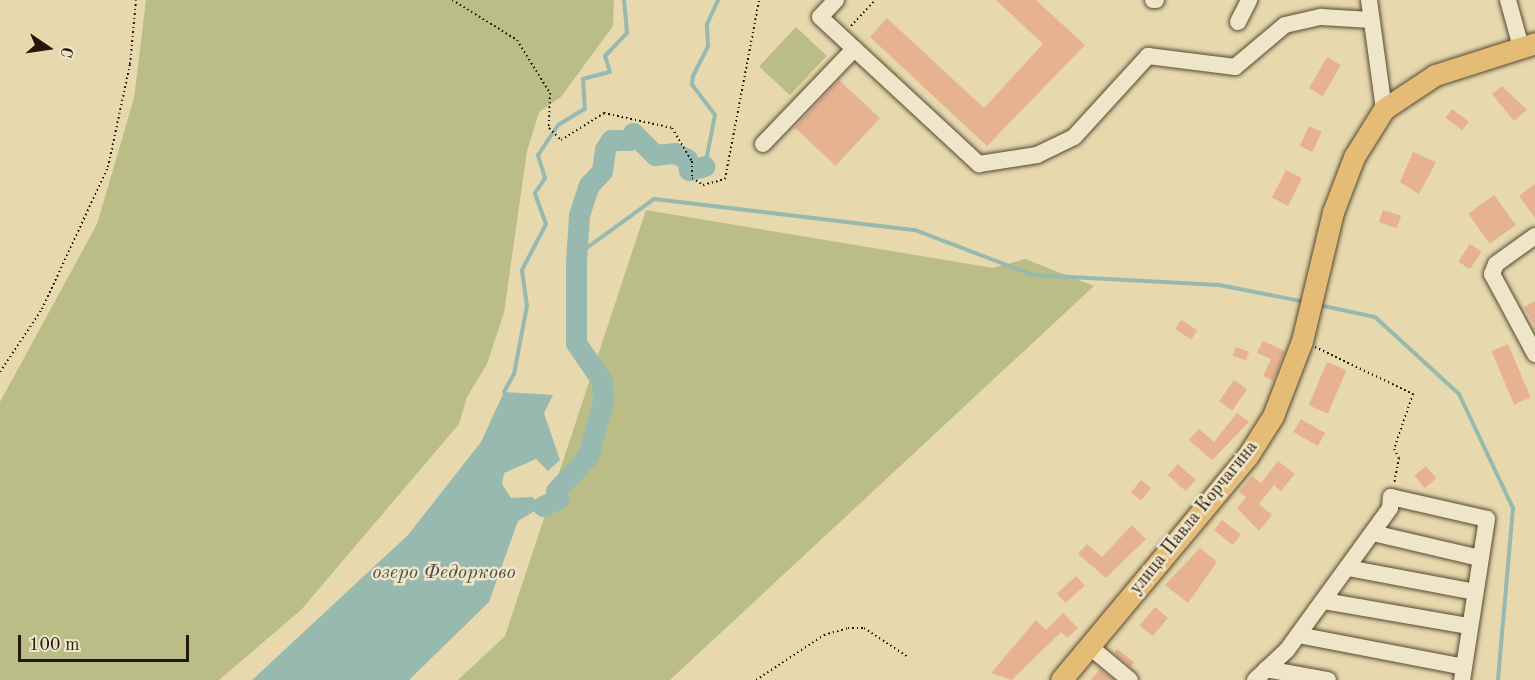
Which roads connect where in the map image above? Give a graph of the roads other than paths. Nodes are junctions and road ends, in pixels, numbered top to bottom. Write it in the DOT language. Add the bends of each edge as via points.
graph roads {
  1 [pos="836,0"];
  2 [pos="1249,0"];
  3 [pos="1369,0"];
  4 [pos="1508,0"];
  5 [pos="1371,20"];
  6 [pos="1238,22"];
  7 [pos="1528,45"];
  8 [pos="854,49"];
  9 [pos="1384,109"];
  10 [pos="763,144"];
  11 [pos="1535,236"];
  12 [pos="1535,354"];
  13 [pos="1372,533"];
  14 [pos="1480,558"];
  15 [pos="1348,568"];
  16 [pos="1475,592"];
  17 [pos="1324,601"];
  18 [pos="1469,626"];
  19 [pos="1298,635"];
  20 [pos="1089,646"];
  21 [pos="1463,673"];
  22 [pos="1261,675"];
  23 [pos="1061,680"];
  24 [pos="1130,680"];
  25 [pos="1328,680"];
  1 -- 8 [label="street" via="820,17"];
  2 -- 6 [label="street"];
  3 -- 5 [label="street"];
  4 -- 7 [label="street"];
  5 -- 8 [label="street" via="1322,17 1285,26 1235,67 1148,56 1074,137 1037,155 979,164"];
  5 -- 9 [label="street"];
  7 -- 9 [label="main road" via="1435,75"];
  8 -- 10 [label="street"];
  9 -- 20 [label="main road, улица Павла Корчагина" via="1354,157 1320,266 1302,341 1273,416 1247,457"];
  11 -- 12 [label="street" via="1496,264 1492,274"];
  13 -- 14 [label="street"];
  13 -- 14 [label="street" via="1390,508 1391,497 1487,519"];
  13 -- 15 [label="street"];
  14 -- 16 [label="street"];
  15 -- 16 [label="street"];
  15 -- 17 [label="street"];
  16 -- 18 [label="street"];
  17 -- 18 [label="street"];
  17 -- 19 [label="street"];
  18 -- 21 [label="street"];
  19 -- 21 [label="street"];
  19 -- 22 [label="street"];
  20 -- 23 [label="main road, улица Павла Корчагина"];
  20 -- 24 [label="street"];
  22 -- 25 [label="street"];
}
